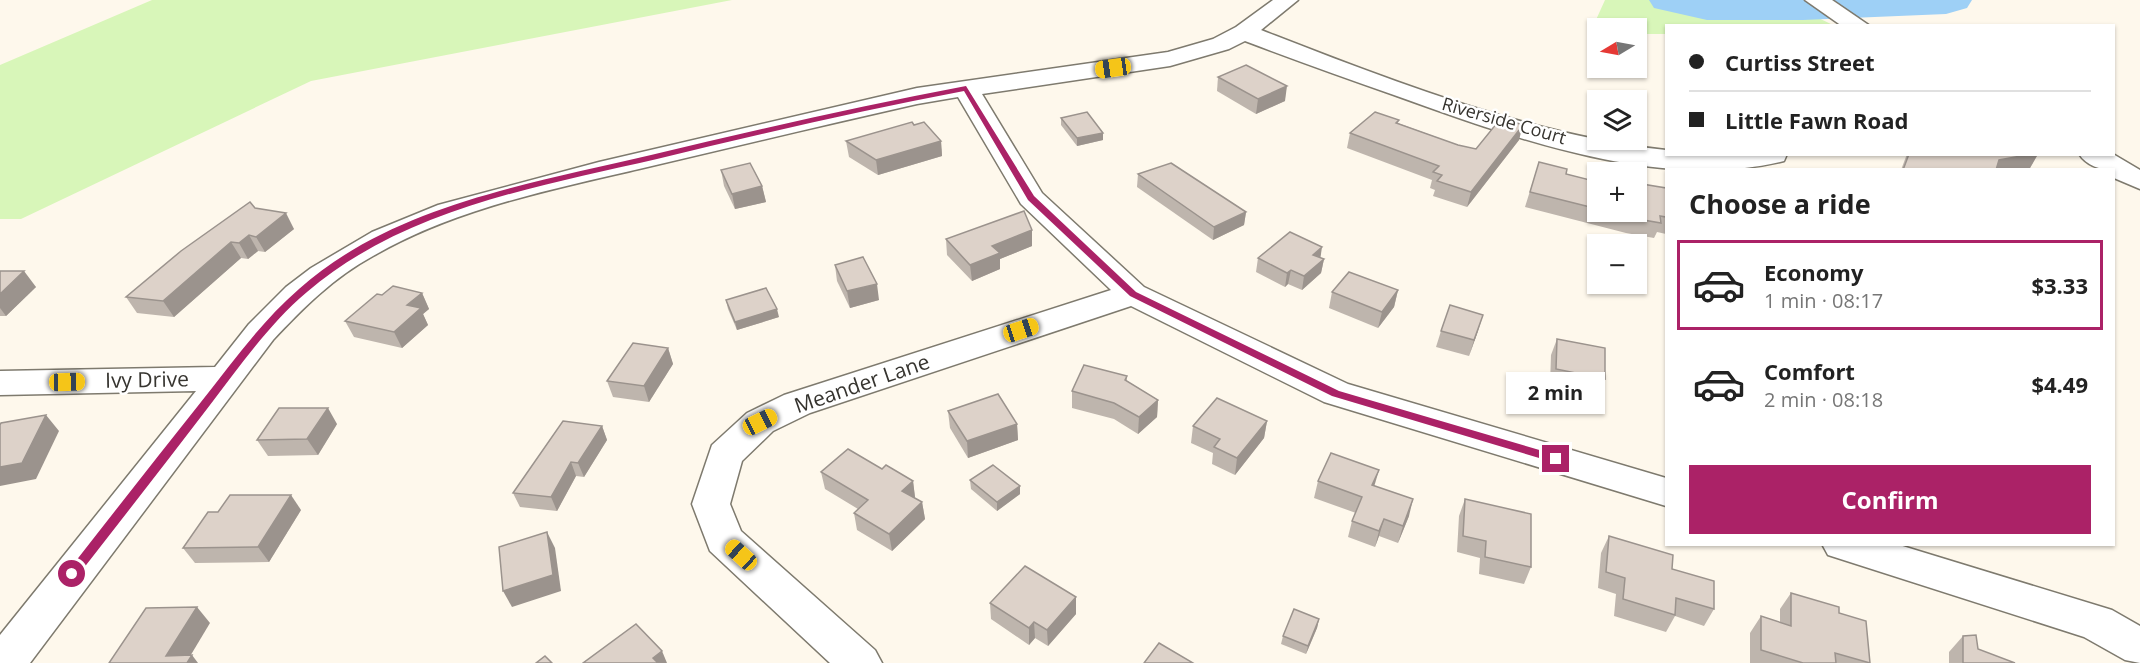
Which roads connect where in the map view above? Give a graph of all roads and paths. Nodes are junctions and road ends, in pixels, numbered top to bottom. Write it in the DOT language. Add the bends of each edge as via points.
graph roads {
  1 [pos="1287,0"];
  2 [pos="1816,0"];
  3 [pos="1853,22"];
  4 [pos="1244,32"];
  5 [pos="966,89"];
  6 [pos="1769,156"];
  7 [pos="2096,156"];
  8 [pos="2140,181"];
  9 [pos="1133,294"];
  10 [pos="222,379"];
  11 [pos="0,383"];
  12 [pos="1665,492"];
  13 [pos="1848,546"];
  14 [pos="2140,647"];
  15 [pos="4,663"];
  16 [pos="860,663"];
  1 -- 4 [label="street"];
  2 -- 3 [label="street"];
  4 -- 5 [label="street" via="1221,44 1170,59"];
  4 -- 6 [label="street, Riverside Court" via="1517,127 1618,152 1705,162"];
  5 -- 9 [label="street" via="1031,198"];
  5 -- 10 [label="street" via="847,111 622,164 428,217 338,263 302,291"];
  7 -- 8 [label="street"];
  9 -- 12 [label="street" via="1335,393"];
  9 -- 16 [label="street, Meander Lane" via="797,404 760,422 725,455 711,504 724,540"];
  10 -- 11 [label="street, Ivy Drive"];
  10 -- 15 [label="street"];
  13 -- 14 [label="street" via="2097,623"];
}
